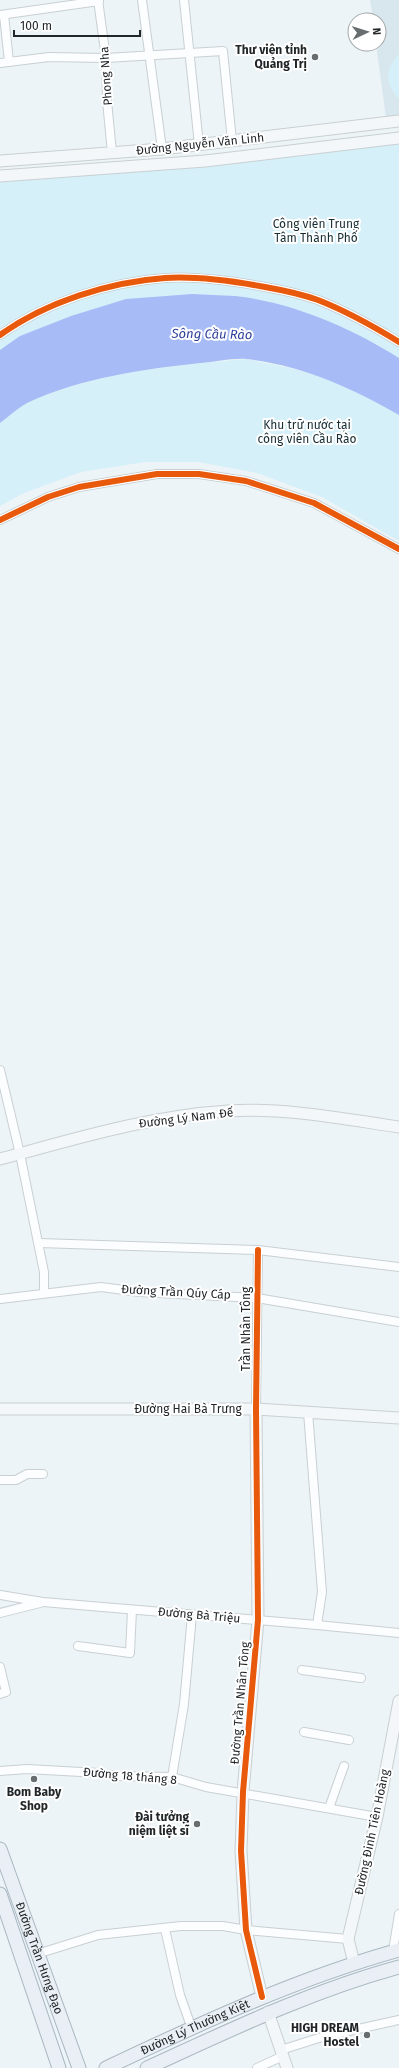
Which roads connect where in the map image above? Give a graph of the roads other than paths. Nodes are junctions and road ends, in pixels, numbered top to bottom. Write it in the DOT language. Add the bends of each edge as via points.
graph roads {
  1 [pos="142,0"];
  2 [pos="184,0"];
  3 [pos="98,1"];
  4 [pos="2,15"];
  5 [pos="189,53"];
  6 [pos="149,55"];
  7 [pos="106,58"];
  8 [pos="4,63"];
  9 [pos="399,121"];
  10 [pos="399,138"];
  11 [pos="232,141"];
  12 [pos="199,145"];
  13 [pos="162,149"];
  14 [pos="112,153"];
  15 [pos="0,161"];
  16 [pos="0,176"];
  17 [pos="0,335"];
  18 [pos="399,342"];
  19 [pos="0,520"];
  20 [pos="399,549"];
  21 [pos="0,1070"];
  22 [pos="399,1127"];
  23 [pos="20,1154"];
  24 [pos="0,1159"];
  25 [pos="39,1243"];
  26 [pos="258,1250"];
  27 [pos="399,1267"];
  28 [pos="44,1292"];
  29 [pos="258,1298"];
  30 [pos="0,1299"];
  31 [pos="399,1322"];
  32 [pos="0,1409"];
  33 [pos="256,1409"];
  34 [pos="308,1412"];
  35 [pos="399,1418"];
  36 [pos="43,1474"];
  37 [pos="0,1480"];
  38 [pos="0,1595"];
  39 [pos="43,1602"];
  40 [pos="132,1610"];
  41 [pos="0,1613"];
  42 [pos="192,1614"];
  43 [pos="258,1620"];
  44 [pos="317,1625"];
  45 [pos="399,1633"];
  46 [pos="78,1646"];
  47 [pos="0,1667"];
  48 [pos="302,1670"];
  49 [pos="360,1678"];
  50 [pos="0,1694"];
  51 [pos="399,1701"];
  52 [pos="304,1732"];
  53 [pos="349,1740"];
  54 [pos="344,1766"];
  55 [pos="0,1771"];
  56 [pos="172,1777"];
  57 [pos="243,1792"];
  58 [pos="329,1808"];
  59 [pos="377,1817"];
  60 [pos="0,1849"];
  61 [pos="0,1894"];
  62 [pos="399,1914"];
  63 [pos="165,1929"];
  64 [pos="246,1930"];
  65 [pos="348,1938"];
  66 [pos="396,1950"];
  67 [pos="37,1954"];
  68 [pos="354,1963"];
  69 [pos="399,1967"];
  70 [pos="262,1997"];
  71 [pos="268,2012"];
  72 [pos="399,2020"];
  73 [pos="192,2029"];
  74 [pos="282,2053"];
  75 [pos="59,2068"];
  76 [pos="79,2068"];
  77 [pos="106,2068"];
  78 [pos="147,2068"];
  79 [pos="257,2068"];
  80 [pos="286,2068"];
  1 -- 6 [label="street"];
  2 -- 5 [label="street"];
  3 -- 4 [label="street"];
  3 -- 7 [label="street, Phong Nha"];
  4 -- 8 [label="street"];
  5 -- 6 [label="street"];
  5 -- 11 [label="street" via="221,50 225,53"];
  5 -- 12 [label="street"];
  6 -- 7 [label="street"];
  6 -- 13 [label="street"];
  7 -- 8 [label="street" via="49,57"];
  7 -- 14 [label="street, Phong Nha"];
  9 -- 11 [label="street, Đường Nguyễn Văn Linh"];
  10 -- 16 [label="street, Đường Nguyễn Văn Linh" via="205,161"];
  11 -- 12 [label="street, Đường Nguyễn Văn Linh"];
  12 -- 13 [label="street, Đường Nguyễn Văn Linh"];
  13 -- 14 [label="street, Đường Nguyễn Văn Linh"];
  14 -- 15 [label="street, Đường Nguyễn Văn Linh"];
  17 -- 18 [label="street" via="39,312 72,298 116,286 165,278 248,283 282,290 317,300 349,314"];
  19 -- 20 [label="street" via="48,497 86,486 157,474 199,474 246,481 314,503"];
  21 -- 23 [label="street"];
  22 -- 23 [label="street, Đường Lý Nam Đế" via="325,1116 229,1111 133,1124"];
  23 -- 24 [label="street, Đường Lý Nam Đế"];
  23 -- 25 [label="street"];
  25 -- 26 [label="street"];
  25 -- 28 [label="street" via="44,1272"];
  26 -- 27 [label="street"];
  26 -- 29 [label="street, Trần Nhân Tông"];
  28 -- 29 [label="street, Đường Trần Qúy Cáp" via="101,1287 139,1292"];
  28 -- 30 [label="street, Đường Trần Qúy Cáp"];
  29 -- 31 [label="street, Đường Trần Qúy Cáp"];
  29 -- 33 [label="street, Trần Nhân Tông"];
  32 -- 33 [label="street, Đường Hai Bà Trưng"];
  33 -- 34 [label="street, Đường Hai Bà Trưng"];
  33 -- 43 [label="street, Đường Trần Nhân Tông"];
  34 -- 35 [label="street, Đường Hai Bà Trưng"];
  34 -- 44 [label="street" via="322,1592"];
  36 -- 37 [label="street" via="27,1474 16,1480"];
  38 -- 39 [label="street, Đường Bà Triệu"];
  39 -- 40 [label="street, Đường Bà Triệu"];
  39 -- 41 [label="street"];
  40 -- 42 [label="street, Đường Bà Triệu"];
  40 -- 46 [label="street" via="130,1653"];
  42 -- 43 [label="street, Đường Bà Triệu"];
  42 -- 56 [label="street" via="184,1704"];
  43 -- 44 [label="street, Đường Bà Triệu"];
  43 -- 57 [label="street, Đường Trần Nhân Tông"];
  44 -- 45 [label="street, Đường Bà Triệu"];
  47 -- 50 [label="street" via="6,1692"];
  48 -- 49 [label="street"];
  51 -- 59 [label="street, Đường Đinh Tiên Hoàng"];
  52 -- 53 [label="street"];
  54 -- 58 [label="street"];
  55 -- 56 [label="street, Đường 18 tháng 8" via="27,1769 99,1772 115,1776"];
  56 -- 57 [label="street, Đường 18 tháng 8" via="206,1787"];
  57 -- 58 [label="street, Đường 18 tháng 8"];
  57 -- 64 [label="street, Đường Trần Nhân Tông" via="242,1863"];
  58 -- 59 [label="street, Đường 18 tháng 8"];
  59 -- 65 [label="street, Đường Đinh Tiên Hoàng"];
  60 -- 67 [label="main road, Đường Trần Hưng Đạo"];
  61 -- 75 [label="main road, Đường Trần Hưng Đạo"];
  62 -- 66 [label="street"];
  63 -- 64 [label="street" via="202,1925"];
  63 -- 67 [label="street" via="98,1935"];
  63 -- 73 [label="street" via="180,1995"];
  64 -- 65 [label="street"];
  64 -- 70 [label="street, Đường Trần Nhân Tông"];
  65 -- 68 [label="street, Đường Đinh Tiên Hoàng"];
  66 -- 68 [label="main road, Đường Lý Thường Kiệt"];
  67 -- 76 [label="main road, Đường Trần Hưng Đạo"];
  68 -- 70 [label="main road, Đường Lý Thường Kiệt"];
  69 -- 71 [label="main road, Đường Lý Thường Kiệt" via="338,1985"];
  70 -- 71 [label="main road"];
  70 -- 73 [label="main road, Đường Lý Thường Kiệt"];
  71 -- 74 [label="street"];
  71 -- 78 [label="main road, Đường Lý Thường Kiệt"];
  72 -- 74 [label="street" via="322,2037"];
  73 -- 77 [label="main road, Đường Lý Thường Kiệt"];
  74 -- 79 [label="street"];
  74 -- 80 [label="street"];
}
